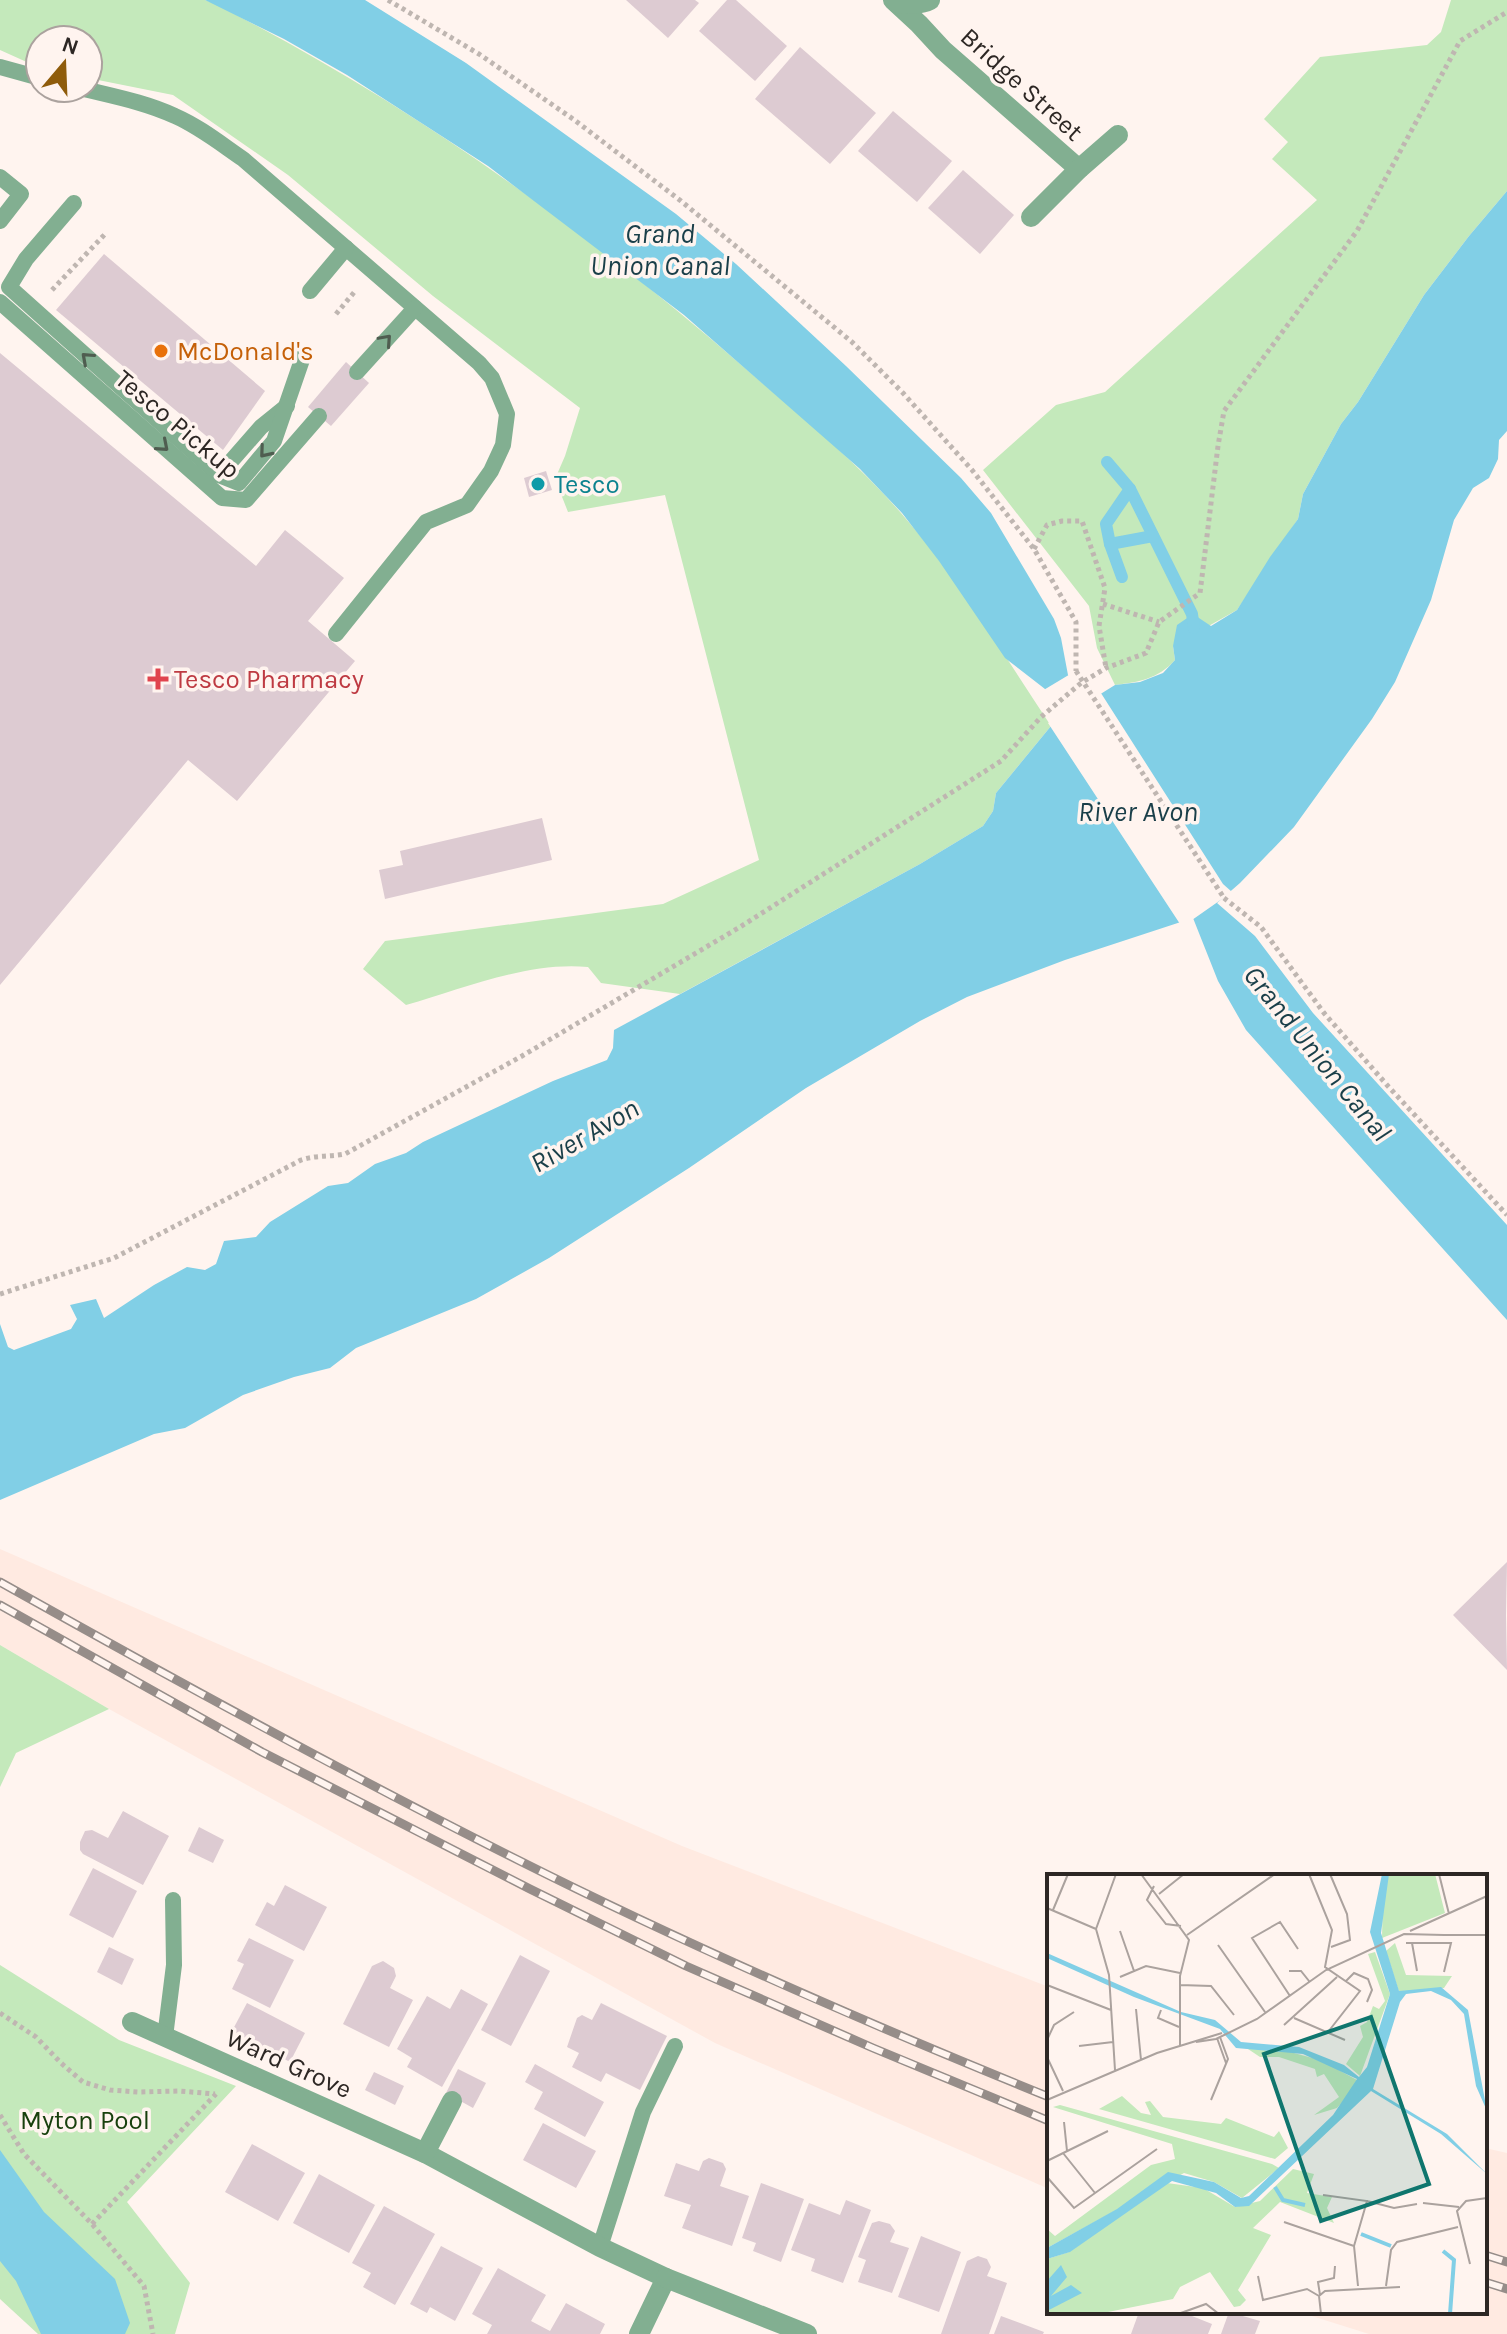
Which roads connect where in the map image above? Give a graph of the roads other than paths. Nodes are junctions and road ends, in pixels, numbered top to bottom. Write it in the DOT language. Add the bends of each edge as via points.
graph roads {
  1 [pos="930,0"];
  2 [pos="895,2"];
  3 [pos="0,67"];
  4 [pos="24,74"];
  5 [pos="104,94"];
  6 [pos="1118,135"];
  7 [pos="1079,169"];
  8 [pos="0,177"];
  9 [pos="74,203"];
  10 [pos="1031,217"];
  11 [pos="0,221"];
  12 [pos="346,248"];
  13 [pos="310,291"];
  14 [pos="0,302"];
  15 [pos="415,308"];
  16 [pos="304,354"];
  17 [pos="357,372"];
  18 [pos="319,416"];
  19 [pos="336,634"];
  20 [pos="173,1900"];
  21 [pos="132,2022"];
  22 [pos="165,2037"];
  23 [pos="675,2046"];
  24 [pos="452,2101"];
  25 [pos="425,2153"];
  26 [pos="600,2247"];
  27 [pos="666,2278"];
  28 [pos="639,2334"];
  29 [pos="807,2334"];
  1 -- 2 [label="street, Bridge Street"];
  2 -- 7 [label="street, Bridge Street"];
  3 -- 4 [label="lane"];
  5 -- 12 [label="lane" via="143,104 203,131"];
  6 -- 7 [label="street, Bridge Street"];
  7 -- 10 [label="street, Bridge Street"];
  8 -- 11 [label="lane" via="21,194"];
  16 -- 9 [label="lane, one-way" via="274,441 239,483 219,475 9,287"];
  12 -- 13 [label="lane"];
  12 -- 15 [label="lane"];
  14 -- 18 [label="lane, Tesco Pickup, one-way" via="222,498 246,500"];
  17 -- 15 [label="lane, one-way"];
  15 -- 19 [label="lane" via="492,378 507,414 503,445 467,505 426,522"];
  20 -- 22 [label="lane" via="174,1965"];
  21 -- 22 [label="street, Ward Grove"];
  22 -- 25 [label="street, Ward Grove"];
  23 -- 26 [label="lane" via="643,2112"];
  24 -- 25 [label="street"];
  25 -- 26 [label="street, Ward Grove"];
  26 -- 27 [label="street, Ward Grove"];
  27 -- 28 [label="street"];
  27 -- 29 [label="street, Ward Grove"];
}
